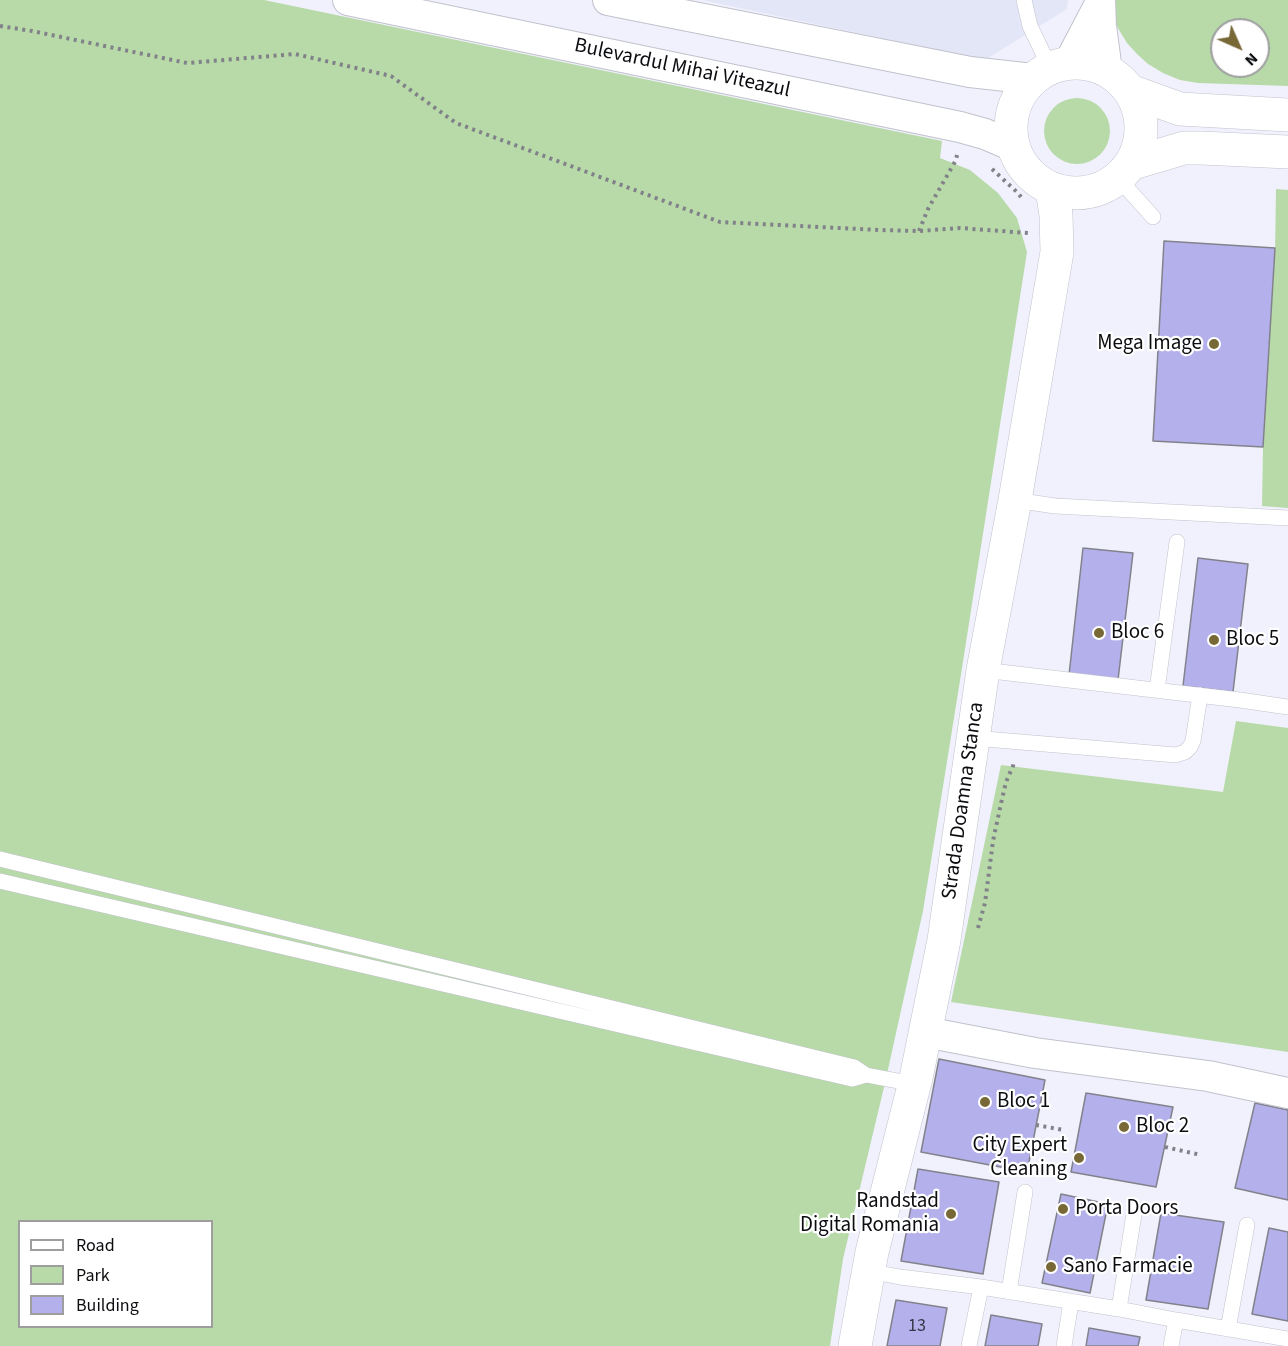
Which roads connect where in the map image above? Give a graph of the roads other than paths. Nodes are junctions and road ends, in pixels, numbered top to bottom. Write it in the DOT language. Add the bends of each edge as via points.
graph roads {
  1 [pos="348,0"];
  2 [pos="608,0"];
  3 [pos="1024,0"];
  4 [pos="1100,2"];
  5 [pos="456,11"];
  6 [pos="1051,70"];
  7 [pos="1118,81"];
  8 [pos="1288,115"];
  9 [pos="1013,146"];
  10 [pos="1288,152"];
  11 [pos="1112,178"];
  12 [pos="1037,194"];
  13 [pos="1153,217"];
  14 [pos="1057,252"];
  15 [pos="1015,500"];
  16 [pos="1288,518"];
  17 [pos="1177,542"];
  18 [pos="983,670"];
  19 [pos="1157,690"];
  20 [pos="1200,695"];
  21 [pos="1288,707"];
  22 [pos="974,738"];
  23 [pos="0,859"];
  24 [pos="0,881"];
  25 [pos="925,1032"];
  26 [pos="866,1075"];
  27 [pos="914,1084"];
  28 [pos="1288,1093"];
  29 [pos="1025,1192"];
  30 [pos="1135,1208"];
  31 [pos="1247,1225"];
  32 [pos="868,1270"];
  33 [pos="981,1287"];
  34 [pos="1010,1292"];
  35 [pos="1071,1302"];
  36 [pos="1119,1309"];
  37 [pos="1176,1320"];
  38 [pos="1228,1329"];
  39 [pos="1288,1339"];
  40 [pos="1269,1341"];
  41 [pos="855,1346"];
  42 [pos="969,1346"];
  43 [pos="1064,1346"];
  44 [pos="1171,1346"];
  1 -- 5 [label="street, Bulevardul Mihai Viteazul"];
  2 -- 6 [label="street" via="970,72"];
  3 -- 6 [label="lane" via="1030,26"];
  4 -- 6 [label="street"];
  4 -- 7 [label="street" via="1101,26"];
  5 -- 9 [label="street, Bulevardul Mihai Viteazul" via="960,127"];
  6 -- 7 [label="street" via="1088,64"];
  6 -- 9 [label="street" via="1019,96 1012,117"];
  7 -- 8 [label="street" via="1180,109"];
  7 -- 11 [label="street, Strada Doamna Stanca" via="1138,109 1141,128 1138,146"];
  9 -- 12 [label="street" via="1032,177"];
  10 -- 11 [label="street" via="1184,148"];
  11 -- 12 [label="street" via="1083,193"];
  11 -- 13 [label="lane"];
  11 -- 14 [label="street, Strada Doamna Stanca" via="1071,223"];
  12 -- 14 [label="street, Strada Doamna Stanca" via="1052,189"];
  14 -- 15 [label="street, Strada Doamna Stanca"];
  15 -- 16 [label="lane" via="1055,506"];
  15 -- 18 [label="street, Strada Doamna Stanca"];
  17 -- 19 [label="lane"];
  18 -- 19 [label="lane"];
  18 -- 22 [label="street, Strada Doamna Stanca"];
  19 -- 20 [label="lane"];
  20 -- 21 [label="lane"];
  20 -- 22 [label="lane" via="1193,741 1185,752 1176,755"];
  22 -- 25 [label="street, Strada Doamna Stanca" via="944,940"];
  23 -- 26 [label="lane" via="854,1067"];
  24 -- 26 [label="lane" via="852,1079"];
  25 -- 27 [label="street, Strada Doamna Stanca"];
  25 -- 28 [label="street" via="1035,1053 1208,1076"];
  26 -- 27 [label="lane"];
  27 -- 32 [label="street, Strada Doamna Stanca"];
  29 -- 34 [label="lane"];
  30 -- 36 [label="lane"];
  31 -- 38 [label="lane"];
  32 -- 33 [label="lane"];
  32 -- 41 [label="street, Strada Doamna Stanca"];
  33 -- 34 [label="lane"];
  33 -- 42 [label="lane"];
  34 -- 35 [label="lane"];
  35 -- 36 [label="lane"];
  35 -- 43 [label="lane"];
  36 -- 37 [label="lane"];
  37 -- 38 [label="lane"];
  37 -- 44 [label="lane"];
  38 -- 40 [label="lane"];
  39 -- 40 [label="lane"];
}
